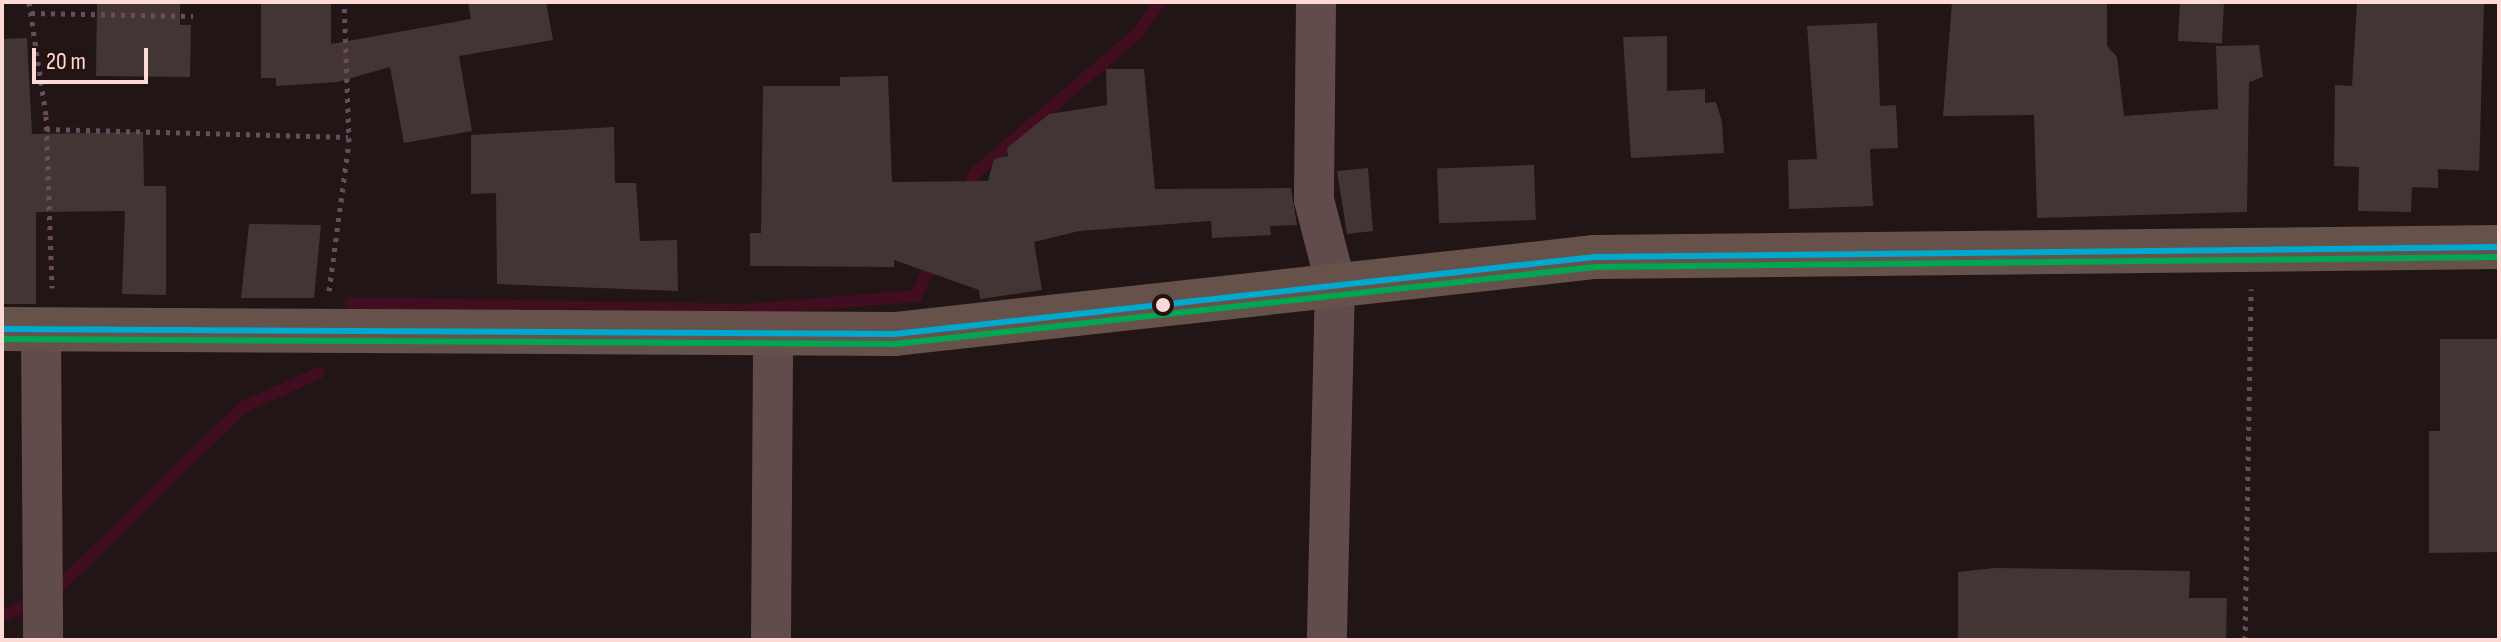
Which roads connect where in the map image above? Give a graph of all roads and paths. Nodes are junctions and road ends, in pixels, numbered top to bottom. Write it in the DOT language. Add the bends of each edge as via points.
graph roads {
  1 [pos="29,2"];
  2 [pos="344,2"];
  3 [pos="1316,2"];
  4 [pos="31,13"];
  5 [pos="193,16"];
  6 [pos="46,129"];
  7 [pos="348,137"];
  8 [pos="2499,247"];
  9 [pos="2252,252"];
  10 [pos="1335,281"];
  11 [pos="21,329"];
  12 [pos="324,329"];
  13 [pos="773,337"];
  14 [pos="43,640"];
  15 [pos="771,640"];
  16 [pos="1327,640"];
  17 [pos="2245,640"];
  1 -- 4 [label="path"];
  2 -- 7 [label="path"];
  3 -- 10 [label="street" via="1314,200"];
  4 -- 5 [label="path"];
  4 -- 6 [label="path"];
  6 -- 7 [label="path"];
  6 -- 11 [label="path" via="53,303"];
  7 -- 12 [label="path"];
  8 -- 9 [label="main road"];
  9 -- 10 [label="main road" via="1595,257"];
  9 -- 17 [label="path"];
  10 -- 13 [label="main road" via="895,334"];
  10 -- 16 [label="street"];
  11 -- 12 [label="main road"];
  11 -- 14 [label="street"];
  12 -- 13 [label="main road"];
  13 -- 15 [label="street"];
}
